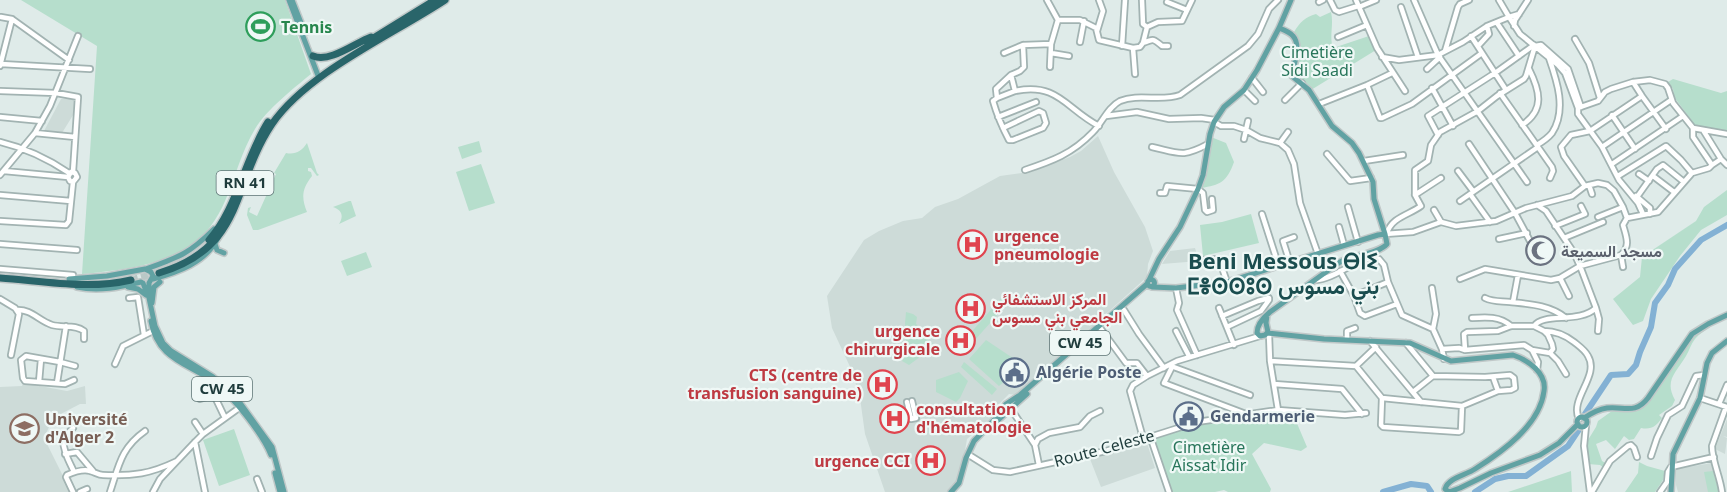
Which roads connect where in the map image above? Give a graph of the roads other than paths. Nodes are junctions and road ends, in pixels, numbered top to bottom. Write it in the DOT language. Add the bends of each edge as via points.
graph roads {
  1 [pos="291,0"];
  2 [pos="435,0"];
  3 [pos="445,0"];
  4 [pos="1047,0"];
  5 [pos="1099,0"];
  6 [pos="1125,0"];
  7 [pos="1142,0"];
  8 [pos="1192,0"];
  9 [pos="1278,0"];
  10 [pos="1291,0"];
  11 [pos="1330,0"];
  12 [pos="1376,0"];
  13 [pos="1414,0"];
  14 [pos="1499,0"];
  15 [pos="1528,0"];
  16 [pos="1463,1"];
  17 [pos="1167,2"];
  18 [pos="1358,4"];
  19 [pos="1401,7"];
  20 [pos="1187,10"];
  21 [pos="1420,14"];
  22 [pos="1519,14"];
  23 [pos="1,17"];
  24 [pos="1509,17"];
  25 [pos="12,19"];
  26 [pos="1058,20"];
  27 [pos="1406,20"];
  28 [pos="1084,21"];
  29 [pos="1497,23"];
  30 [pos="1367,25"];
  31 [pos="1487,26"];
  32 [pos="1514,26"];
  33 [pos="1148,27"];
  34 [pos="1280,28"];
  35 [pos="1097,31"];
  36 [pos="382,33"];
  37 [pos="78,36"];
  38 [pos="1471,36"];
  39 [pos="1338,37"];
  40 [pos="1575,39"];
  41 [pos="1080,42"];
  42 [pos="1051,44"];
  43 [pos="1143,44"];
  44 [pos="1023,45"];
  45 [pos="1122,46"];
  46 [pos="1168,46"];
  47 [pos="1478,46"];
  48 [pos="1535,46"];
  49 [pos="1133,48"];
  50 [pos="1445,51"];
  51 [pos="1004,53"];
  52 [pos="1051,53"];
  53 [pos="1482,53"];
  54 [pos="313,56"];
  55 [pos="1069,56"];
  56 [pos="1439,56"];
  57 [pos="1519,56"];
  58 [pos="1382,57"];
  59 [pos="1418,57"];
  60 [pos="1549,58"];
  61 [pos="69,60"];
  62 [pos="0,65"];
  63 [pos="1050,67"];
  64 [pos="66,69"];
  65 [pos="90,69"];
  66 [pos="1427,69"];
  67 [pos="1529,69"];
  68 [pos="1392,73"];
  69 [pos="1495,73"];
  70 [pos="1136,74"];
  71 [pos="1452,74"];
  72 [pos="320,75"];
  73 [pos="1011,75"];
  74 [pos="1252,78"];
  75 [pos="1634,82"];
  76 [pos="1302,83"];
  77 [pos="1367,86"];
  78 [pos="1432,88"];
  79 [pos="1244,90"];
  80 [pos="1506,90"];
  81 [pos="0,91"];
  82 [pos="1015,91"];
  83 [pos="1263,92"];
  84 [pos="1405,92"];
  85 [pos="1466,92"];
  86 [pos="56,93"];
  87 [pos="1500,93"];
  88 [pos="1642,96"];
  89 [pos="998,98"];
  90 [pos="1600,98"];
  91 [pos="1286,100"];
  92 [pos="1671,100"];
  93 [pos="1256,101"];
  94 [pos="1036,102"];
  95 [pos="1319,104"];
  96 [pos="1443,107"];
  97 [pos="1579,107"];
  98 [pos="1478,111"];
  99 [pos="1654,112"];
  100 [pos="1612,115"];
  101 [pos="1106,116"];
  102 [pos="1683,116"];
  103 [pos="0,117"];
  104 [pos="998,117"];
  105 [pos="42,121"];
  106 [pos="1214,121"];
  107 [pos="1248,121"];
  108 [pos="1522,125"];
  109 [pos="1099,126"];
  110 [pos="1453,126"];
  111 [pos="1003,128"];
  112 [pos="1693,128"];
  113 [pos="1666,129"];
  114 [pos="1246,130"];
  115 [pos="1703,130"];
  116 [pos="1590,131"];
  117 [pos="1288,132"];
  118 [pos="1624,132"];
  119 [pos="35,133"];
  120 [pos="1727,134"];
  121 [pos="1438,135"];
  122 [pos="75,137"];
  123 [pos="1244,139"];
  124 [pos="0,142"];
  125 [pos="1280,143"];
  126 [pos="1208,144"];
  127 [pos="1469,144"];
  128 [pos="1537,146"];
  129 [pos="1152,147"];
  130 [pos="1602,147"];
  131 [pos="22,149"];
  132 [pos="1635,149"];
  133 [pos="1327,154"];
  134 [pos="1403,155"];
  135 [pos="1645,159"];
  136 [pos="1721,159"];
  137 [pos="1364,161"];
  138 [pos="1515,163"];
  139 [pos="1612,164"];
  140 [pos="1712,165"];
  141 [pos="1727,165"];
  142 [pos="1657,169"];
  143 [pos="1025,170"];
  144 [pos="1458,171"];
  145 [pos="2,173"];
  146 [pos="1692,173"];
  147 [pos="1639,174"];
  148 [pos="72,176"];
  149 [pos="1618,176"];
  150 [pos="1653,176"];
  151 [pos="85,177"];
  152 [pos="1371,178"];
  153 [pos="1441,178"];
  154 [pos="1492,178"];
  155 [pos="1550,178"];
  156 [pos="1649,181"];
  157 [pos="1527,182"];
  158 [pos="1684,182"];
  159 [pos="1587,186"];
  160 [pos="1198,189"];
  161 [pos="1674,192"];
  162 [pos="1160,193"];
  163 [pos="1471,193"];
  164 [pos="1592,194"];
  165 [pos="0,195"];
  166 [pos="1415,195"];
  167 [pos="1212,199"];
  168 [pos="70,201"];
  169 [pos="1460,201"];
  170 [pos="1537,205"];
  171 [pos="1581,206"];
  172 [pos="1347,207"];
  173 [pos="1623,207"];
  174 [pos="1434,210"];
  175 [pos="1515,213"];
  176 [pos="226,214"];
  177 [pos="1262,214"];
  178 [pos="1643,214"];
  179 [pos="1650,214"];
  180 [pos="1598,217"];
  181 [pos="1627,218"];
  182 [pos="0,221"];
  183 [pos="1441,222"];
  184 [pos="1490,222"];
  185 [pos="1603,222"];
  186 [pos="1555,226"];
  187 [pos="1339,227"];
  188 [pos="1527,233"];
  189 [pos="1386,234"];
  190 [pos="220,235"];
  191 [pos="1294,237"];
  192 [pos="1564,238"];
  193 [pos="1499,239"];
  194 [pos="1530,241"];
  195 [pos="1358,242"];
  196 [pos="0,244"];
  197 [pos="215,244"];
  198 [pos="1344,246"];
  199 [pos="77,250"];
  200 [pos="224,253"];
  201 [pos="1318,254"];
  202 [pos="1621,255"];
  203 [pos="1201,260"];
  204 [pos="1290,263"];
  205 [pos="1581,266"];
  206 [pos="1279,267"];
  207 [pos="1623,267"];
  208 [pos="144,269"];
  209 [pos="1340,271"];
  210 [pos="0,274"];
  211 [pos="1518,275"];
  212 [pos="130,278"];
  213 [pos="1560,278"];
  214 [pos="70,279"];
  215 [pos="1460,279"];
  216 [pos="1316,280"];
  217 [pos="146,282"];
  218 [pos="160,282"];
  219 [pos="1227,282"];
  220 [pos="1388,282"];
  221 [pos="1151,284"];
  222 [pos="117,287"];
  223 [pos="1176,288"];
  224 [pos="1432,288"];
  225 [pos="1354,296"];
  226 [pos="1569,296"];
  227 [pos="129,298"];
  228 [pos="1485,298"];
  229 [pos="0,299"];
  230 [pos="148,300"];
  231 [pos="1513,302"];
  232 [pos="1397,304"];
  233 [pos="1219,308"];
  234 [pos="1596,308"];
  235 [pos="17,310"];
  236 [pos="1124,310"];
  237 [pos="152,311"];
  238 [pos="1727,315"];
  239 [pos="1222,316"];
  240 [pos="1472,318"];
  241 [pos="1566,318"];
  242 [pos="66,326"];
  243 [pos="1511,326"];
  244 [pos="1533,326"];
  245 [pos="1227,327"];
  246 [pos="1355,328"];
  247 [pos="1101,329"];
  248 [pos="1433,329"];
  249 [pos="153,331"];
  250 [pos="1176,331"];
  251 [pos="1263,331"];
  252 [pos="1544,331"];
  253 [pos="1598,331"];
  254 [pos="144,335"];
  255 [pos="84,339"];
  256 [pos="1347,339"];
  257 [pos="1370,341"];
  258 [pos="1727,341"];
  259 [pos="1406,343"];
  260 [pos="1234,345"];
  261 [pos="1376,347"];
  262 [pos="1442,349"];
  263 [pos="1465,350"];
  264 [pos="1533,350"];
  265 [pos="1550,353"];
  266 [pos="1197,354"];
  267 [pos="11,355"];
  268 [pos="1189,356"];
  269 [pos="41,359"];
  270 [pos="1444,359"];
  271 [pos="60,362"];
  272 [pos="1270,362"];
  273 [pos="115,364"];
  274 [pos="75,366"];
  275 [pos="1169,366"];
  276 [pos="1356,366"];
  277 [pos="1537,370"];
  278 [pos="1566,374"];
  279 [pos="1704,375"];
  280 [pos="1147,376"];
  281 [pos="1433,376"];
  282 [pos="1493,376"];
  283 [pos="74,380"];
  284 [pos="39,382"];
  285 [pos="57,383"];
  286 [pos="1274,384"];
  287 [pos="1727,385"];
  288 [pos="1498,391"];
  289 [pos="1413,392"];
  290 [pos="1250,395"];
  291 [pos="1382,398"];
  292 [pos="1700,398"];
  293 [pos="200,399"];
  294 [pos="1421,402"];
  295 [pos="1719,404"];
  296 [pos="1462,406"];
  297 [pos="1010,407"];
  298 [pos="1726,407"];
  299 [pos="241,408"];
  300 [pos="1278,410"];
  301 [pos="1100,411"];
  302 [pos="1248,415"];
  303 [pos="225,418"];
  304 [pos="195,422"];
  305 [pos="1582,423"];
  306 [pos="73,428"];
  307 [pos="145,431"];
  308 [pos="203,434"];
  309 [pos="1150,436"];
  310 [pos="1143,438"];
  311 [pos="195,442"];
  312 [pos="1035,445"];
  313 [pos="65,454"];
  314 [pos="969,455"];
  315 [pos="1651,456"];
  316 [pos="1637,457"];
  317 [pos="1714,457"];
  318 [pos="177,461"];
  319 [pos="1039,465"];
  320 [pos="1673,466"];
  321 [pos="93,471"];
  322 [pos="74,472"];
  323 [pos="117,475"];
  324 [pos="257,479"];
  325 [pos="1672,484"];
  326 [pos="87,489"];
  327 [pos="73,492"];
  328 [pos="80,492"];
  329 [pos="110,492"];
  330 [pos="153,492"];
  331 [pos="205,492"];
  332 [pos="262,492"];
  333 [pos="282,492"];
  334 [pos="950,492"];
  335 [pos="957,492"];
  336 [pos="1169,492"];
  337 [pos="1591,492"];
  338 [pos="1660,492"];
  339 [pos="1671,492"];
  340 [pos="1676,492"];
  341 [pos="1722,492"];
  1 -- 54 [label="main road"];
  1 -- 72 [label="main road"];
  2 -- 36 [label="highway, RN 41"];
  3 -- 72 [label="highway, RN 41"];
  4 -- 26 [label="street"];
  5 -- 35 [label="street" via="1103,11"];
  6 -- 45 [label="street"];
  7 -- 33 [label="street" via="1143,24"];
  8 -- 20 [label="street"];
  9 -- 101 [label="street" via="1248,46 1180,95 1126,99 1114,105"];
  10 -- 34 [label="main road"];
  11 -- 18 [label="street" via="1339,12"];
  12 -- 18 [label="street"];
  13 -- 21 [label="street"];
  14 -- 24 [label="street"];
  15 -- 22 [label="street"];
  16 -- 50 [label="street" via="1456,10"];
  17 -- 20 [label="street"];
  18 -- 30 [label="street"];
  19 -- 27 [label="street"];
  20 -- 33 [label="street" via="1182,21 1158,22"];
  21 -- 27 [label="street"];
  21 -- 56 [label="street"];
  22 -- 24 [label="street"];
  22 -- 32 [label="street"];
  23 -- 25 [label="street"];
  24 -- 29 [label="street"];
  24 -- 32 [label="street"];
  25 -- 61 [label="street"];
  25 -- 62 [label="street"];
  26 -- 28 [label="street"];
  26 -- 42 [label="street"];
  27 -- 59 [label="street"];
  28 -- 35 [label="street"];
  28 -- 41 [label="street"];
  29 -- 31 [label="street"];
  29 -- 57 [label="street"];
  30 -- 39 [label="street"];
  30 -- 58 [label="street"];
  31 -- 38 [label="street"];
  31 -- 47 [label="street" via="1489,34"];
  32 -- 48 [label="street"];
  33 -- 43 [label="street"];
  34 -- 74 [label="main road"];
  34 -- 76 [label="main road" via="1294,36 1297,50 1292,76"];
  35 -- 45 [label="street" via="1099,40"];
  36 -- 54 [label="highway" via="328,57"];
  36 -- 72 [label="highway, RN 41"];
  37 -- 61 [label="street"];
  38 -- 47 [label="street"];
  38 -- 50 [label="street"];
  40 -- 90 [label="street" via="1594,76"];
  42 -- 44 [label="street"];
  42 -- 52 [label="street"];
  43 -- 46 [label="street" via="1152,39"];
  43 -- 49 [label="street"];
  44 -- 51 [label="street"];
  44 -- 73 [label="street" via="1024,67"];
  45 -- 49 [label="street"];
  47 -- 53 [label="street"];
  48 -- 57 [label="street"];
  48 -- 60 [label="street"];
  48 -- 67 [label="street"];
  48 -- 97 [label="street" via="1541,45 1568,69"];
  49 -- 70 [label="street"];
  50 -- 56 [label="street"];
  52 -- 55 [label="street"];
  52 -- 63 [label="street"];
  53 -- 69 [label="street"];
  53 -- 71 [label="street"];
  54 -- 72 [label="main road"];
  56 -- 59 [label="street"];
  56 -- 66 [label="street"];
  56 -- 71 [label="street"];
  57 -- 69 [label="street"];
  58 -- 59 [label="street"];
  58 -- 68 [label="street"];
  60 -- 97 [label="street" via="1565,73"];
  60 -- 128 [label="street" via="1560,111 1551,134"];
  61 -- 64 [label="street"];
  62 -- 64 [label="street"];
  64 -- 65 [label="street"];
  64 -- 86 [label="street"];
  67 -- 80 [label="street" via="1524,79"];
  67 -- 108 [label="street" via="1539,98 1535,115"];
  68 -- 77 [label="street"];
  68 -- 84 [label="street"];
  69 -- 80 [label="street"];
  69 -- 85 [label="street"];
  71 -- 78 [label="street"];
  71 -- 85 [label="street"];
  72 -- 176 [label="highway, RN 41" via="291,95 268,123"];
  72 -- 190 [label="highway, RN 41" via="270,128"];
  73 -- 82 [label="street"];
  73 -- 89 [label="street" via="996,88"];
  74 -- 79 [label="main road"];
  74 -- 83 [label="street"];
  75 -- 88 [label="street"];
  75 -- 90 [label="street" via="1611,89"];
  75 -- 92 [label="street" via="1650,80 1665,84"];
  76 -- 91 [label="street"];
  76 -- 95 [label="main road"];
  77 -- 78 [label="street" via="1381,118 1407,107"];
  77 -- 95 [label="street"];
  78 -- 96 [label="street"];
  79 -- 93 [label="street"];
  79 -- 106 [label="main road"];
  80 -- 87 [label="street"];
  81 -- 86 [label="street"];
  82 -- 89 [label="street"];
  82 -- 109 [label="street" via="1042,89 1052,93"];
  85 -- 96 [label="street"];
  85 -- 98 [label="street"];
  86 -- 105 [label="street"];
  86 -- 122 [label="street" via="78,97"];
  87 -- 98 [label="street"];
  87 -- 108 [label="street"];
  88 -- 99 [label="street"];
  88 -- 100 [label="street"];
  89 -- 104 [label="street" via="993,101"];
  90 -- 97 [label="street"];
  92 -- 99 [label="street"];
  92 -- 102 [label="street"];
  94 -- 104 [label="street"];
  95 -- 137 [label="main road" via="1332,126 1352,142"];
  96 -- 110 [label="street"];
  96 -- 121 [label="street" via="1428,116"];
  97 -- 116 [label="street" via="1578,114"];
  98 -- 110 [label="street"];
  98 -- 138 [label="street"];
  99 -- 113 [label="street"];
  99 -- 118 [label="street"];
  100 -- 116 [label="street"];
  100 -- 118 [label="street"];
  101 -- 106 [label="street" via="1137,112 1169,119"];
  101 -- 109 [label="street"];
  102 -- 112 [label="street"];
  102 -- 113 [label="street"];
  103 -- 105 [label="street"];
  104 -- 111 [label="street"];
  105 -- 119 [label="street"];
  106 -- 114 [label="street"];
  106 -- 126 [label="main road"];
  107 -- 114 [label="street"];
  108 -- 128 [label="street"];
  109 -- 143 [label="street" via="1069,153"];
  110 -- 121 [label="street"];
  111 -- 111 [label="street" via="1011,141 1043,128 1046,123 1039,111"];
  112 -- 115 [label="street"];
  112 -- 140 [label="street" via="1693,137"];
  113 -- 132 [label="street"];
  114 -- 123 [label="street"];
  114 -- 125 [label="street"];
  115 -- 120 [label="street"];
  115 -- 136 [label="street"];
  116 -- 130 [label="street"];
  116 -- 159 [label="street" via="1571,135 1561,147"];
  117 -- 125 [label="street"];
  118 -- 130 [label="street"];
  118 -- 132 [label="street"];
  119 -- 122 [label="street"];
  119 -- 131 [label="street"];
  121 -- 166 [label="street" via="1428,161 1415,170"];
  122 -- 148 [label="street"];
  124 -- 131 [label="street"];
  125 -- 201 [label="street" via="1291,156 1300,202"];
  126 -- 129 [label="street" via="1184,154"];
  126 -- 160 [label="main road"];
  127 -- 154 [label="street"];
  128 -- 138 [label="street"];
  128 -- 155 [label="street" via="1552,167"];
  130 -- 139 [label="street"];
  131 -- 145 [label="street"];
  131 -- 148 [label="street" via="51,161"];
  132 -- 139 [label="street"];
  133 -- 152 [label="street" via="1350,181"];
  134 -- 137 [label="street"];
  135 -- 142 [label="street"];
  135 -- 146 [label="street" via="1666,146"];
  135 -- 149 [label="street"];
  136 -- 140 [label="street"];
  136 -- 141 [label="street"];
  137 -- 152 [label="main road"];
  138 -- 154 [label="street"];
  138 -- 157 [label="street"];
  139 -- 149 [label="street"];
  140 -- 146 [label="street"];
  142 -- 150 [label="street"];
  142 -- 158 [label="street" via="1665,166"];
  144 -- 163 [label="street"];
  145 -- 148 [label="street"];
  146 -- 158 [label="street"];
  147 -- 156 [label="street"];
  148 -- 151 [label="street"];
  148 -- 168 [label="street"];
  149 -- 178 [label="street"];
  150 -- 156 [label="street"];
  150 -- 161 [label="street"];
  152 -- 189 [label="main road"];
  153 -- 166 [label="street"];
  154 -- 163 [label="street"];
  154 -- 175 [label="street"];
  156 -- 179 [label="street" via="1636,196 1650,208"];
  158 -- 161 [label="street"];
  159 -- 164 [label="street"];
  159 -- 170 [label="street" via="1572,196"];
  159 -- 173 [label="street" via="1607,185"];
  160 -- 162 [label="street" via="1167,186 1166,192"];
  160 -- 167 [label="street" via="1203,193 1205,211 1213,210"];
  160 -- 221 [label="main road" via="1156,265"];
  161 -- 179 [label="street" via="1664,207"];
  163 -- 169 [label="street"];
  163 -- 184 [label="street"];
  165 -- 168 [label="street"];
  166 -- 189 [label="street" via="1421,206 1396,220"];
  168 -- 182 [label="street" via="68,224"];
  170 -- 175 [label="street"];
  170 -- 186 [label="street" via="1545,209"];
  171 -- 186 [label="street" via="1585,214"];
  172 -- 195 [label="street"];
  173 -- 180 [label="street"];
  173 -- 181 [label="street"];
  174 -- 183 [label="street"];
  175 -- 184 [label="street"];
  175 -- 188 [label="street"];
  176 -- 190 [label="highway, RN 41" via="202,246 159,271 194,258"];
  176 -- 208 [label="main road" via="189,252"];
  177 -- 206 [label="street"];
  178 -- 179 [label="street"];
  178 -- 181 [label="street"];
  181 -- 202 [label="street" via="1623,225 1627,245"];
  183 -- 184 [label="street" via="1456,226"];
  183 -- 189 [label="street" via="1413,232"];
  185 -- 192 [label="street"];
  186 -- 192 [label="street"];
  187 -- 198 [label="street"];
  188 -- 193 [label="street"];
  188 -- 194 [label="street"];
  189 -- 195 [label="main road"];
  189 -- 216 [label="main road" via="1386,244 1381,249 1348,257"];
  190 -- 197 [label="main road"];
  191 -- 204 [label="street" via="1283,241"];
  192 -- 205 [label="street"];
  195 -- 198 [label="main road"];
  196 -- 199 [label="street"];
  197 -- 200 [label="main road"];
  197 -- 217 [label="main road" via="193,264"];
  198 -- 201 [label="main road"];
  201 -- 204 [label="main road"];
  202 -- 205 [label="street"];
  202 -- 207 [label="street"];
  203 -- 219 [label="street" via="1219,259"];
  204 -- 206 [label="main road"];
  205 -- 213 [label="street"];
  205 -- 234 [label="street"];
  206 -- 219 [label="main road"];
  208 -- 214 [label="main road"];
  208 -- 217 [label="main road" via="151,272"];
  208 -- 217 [label="main road" via="138,277"];
  209 -- 216 [label="street"];
  209 -- 220 [label="street" via="1377,258"];
  209 -- 225 [label="street"];
  210 -- 214 [label="highway"];
  211 -- 213 [label="street"];
  211 -- 215 [label="street" via="1485,269"];
  211 -- 231 [label="street"];
  212 -- 214 [label="highway"];
  213 -- 226 [label="street"];
  214 -- 222 [label="main road" via="85,289"];
  216 -- 251 [label="main road" via="1267,315"];
  217 -- 222 [label="main road"];
  217 -- 230 [label="main road"];
  217 -- 237 [label="main road"];
  218 -- 237 [label="main road" via="154,287"];
  219 -- 223 [label="main road"];
  220 -- 225 [label="street"];
  220 -- 232 [label="street"];
  221 -- 223 [label="main road"];
  221 -- 236 [label="main road, CW 45"];
  221 -- 297 [label="main road, CW 45"];
  222 -- 230 [label="main road" via="138,289"];
  223 -- 266 [label="street" via="1177,310"];
  224 -- 248 [label="street" via="1436,314"];
  225 -- 232 [label="street" via="1364,316"];
  227 -- 254 [label="street" via="138,297"];
  228 -- 231 [label="street"];
  229 -- 235 [label="street"];
  230 -- 249 [label="main road, CW 45"];
  231 -- 241 [label="street" via="1556,310"];
  232 -- 248 [label="street" via="1402,315"];
  233 -- 239 [label="street"];
  234 -- 241 [label="street"];
  234 -- 253 [label="street"];
  235 -- 242 [label="street" via="49,324"];
  235 -- 267 [label="street"];
  236 -- 247 [label="main road, CW 45"];
  236 -- 275 [label="street" via="1138,333"];
  237 -- 299 [label="main road" via="167,348 229,389"];
  238 -- 305 [label="main road" via="1692,334 1641,404 1632,409 1605,408"];
  239 -- 245 [label="street"];
  239 -- 245 [label="street" via="1269,298 1261,311"];
  240 -- 243 [label="street" via="1490,317"];
  241 -- 244 [label="street" via="1543,320"];
  242 -- 255 [label="street" via="82,329"];
  242 -- 271 [label="street"];
  243 -- 244 [label="street"];
  243 -- 263 [label="street" via="1498,331 1467,332"];
  244 -- 252 [label="street"];
  245 -- 260 [label="street"];
  246 -- 256 [label="street" via="1347,331"];
  247 -- 280 [label="street" via="1126,363 1137,363"];
  247 -- 297 [label="main road, CW 45"];
  248 -- 262 [label="street"];
  249 -- 254 [label="street"];
  249 -- 299 [label="main road, CW 45" via="165,352 219,386"];
  250 -- 268 [label="street"];
  251 -- 256 [label="main road"];
  251 -- 260 [label="street"];
  251 -- 272 [label="street"];
  252 -- 265 [label="street" via="1552,344"];
  252 -- 305 [label="street" via="1566,336 1590,360 1576,410"];
  254 -- 273 [label="street" via="123,346"];
  256 -- 257 [label="main road"];
  257 -- 259 [label="main road"];
  257 -- 261 [label="street"];
  258 -- 279 [label="main road" via="1713,353"];
  259 -- 270 [label="main road"];
  259 -- 281 [label="street"];
  260 -- 266 [label="street"];
  261 -- 276 [label="street"];
  261 -- 289 [label="street"];
  262 -- 263 [label="street"];
  262 -- 270 [label="street"];
  263 -- 264 [label="street" via="1524,345"];
  264 -- 265 [label="street"];
  264 -- 277 [label="street"];
  265 -- 278 [label="street"];
  266 -- 268 [label="street"];
  268 -- 275 [label="street"];
  269 -- 271 [label="street"];
  269 -- 284 [label="street"];
  269 -- 284 [label="street" via="25,356 21,361 24,380"];
  270 -- 277 [label="main road" via="1513,355"];
  271 -- 274 [label="street"];
  271 -- 285 [label="street"];
  272 -- 276 [label="street"];
  272 -- 286 [label="street"];
  275 -- 280 [label="street"];
  275 -- 290 [label="street"];
  275 -- 302 [label="street" via="1164,383"];
  276 -- 291 [label="street"];
  277 -- 305 [label="main road" via="1545,382 1544,389 1529,424 1506,447 1475,470 1448,483 1445,489 1452,492 1540,455"];
  279 -- 292 [label="main road"];
  279 -- 315 [label="street" via="1696,376 1682,406 1668,415"];
  280 -- 310 [label="street" via="1130,391"];
  281 -- 282 [label="street"];
  281 -- 289 [label="street"];
  282 -- 288 [label="street"];
  282 -- 288 [label="street" via="1514,378 1514,390"];
  283 -- 285 [label="street"];
  284 -- 285 [label="street"];
  286 -- 300 [label="street"];
  286 -- 300 [label="street, Route Celeste" via="1342,388 1364,413"];
  287 -- 295 [label="street"];
  288 -- 296 [label="street"];
  289 -- 294 [label="street"];
  291 -- 294 [label="street"];
  291 -- 296 [label="street" via="1383,427 1459,432"];
  292 -- 295 [label="street"];
  292 -- 320 [label="main road" via="1673,454"];
  293 -- 303 [label="street" via="214,395"];
  294 -- 296 [label="street"];
  295 -- 298 [label="street"];
  297 -- 312 [label="street"];
  297 -- 314 [label="main road, CW 45"];
  297 -- 334 [label="main road" via="971,444 959,483"];
  298 -- 317 [label="street" via="1712,446"];
  299 -- 303 [label="street"];
  299 -- 333 [label="main road, CW 45" via="271,450"];
  300 -- 302 [label="street, Route Celeste"];
  301 -- 312 [label="street" via="1080,427 1049,433"];
  302 -- 309 [label="street, Route Celeste" via="1197,422"];
  303 -- 308 [label="street"];
  304 -- 308 [label="street"];
  305 -- 337 [label="street"];
  306 -- 313 [label="street" via="63,438"];
  307 -- 323 [label="street" via="124,452"];
  308 -- 311 [label="street"];
  309 -- 310 [label="street, Route Celeste"];
  309 -- 336 [label="street"];
  310 -- 319 [label="street, Route Celeste"];
  311 -- 318 [label="street"];
  311 -- 331 [label="street"];
  312 -- 319 [label="street"];
  313 -- 321 [label="street" via="78,452"];
  313 -- 322 [label="street"];
  314 -- 319 [label="street, Route Celeste" via="1001,472"];
  314 -- 335 [label="main road, CW 45" via="964,481"];
  316 -- 337 [label="street" via="1634,448 1628,446 1610,461"];
  317 -- 320 [label="street"];
  317 -- 341 [label="street"];
  318 -- 323 [label="street" via="148,473"];
  318 -- 330 [label="street"];
  320 -- 325 [label="main road"];
  320 -- 338 [label="street"];
  321 -- 322 [label="street"];
  321 -- 323 [label="street"];
  322 -- 327 [label="street" via="66,477"];
  323 -- 329 [label="street"];
  324 -- 332 [label="street"];
  325 -- 339 [label="main road"];
  325 -- 340 [label="street"];
  326 -- 328 [label="street"];
}
